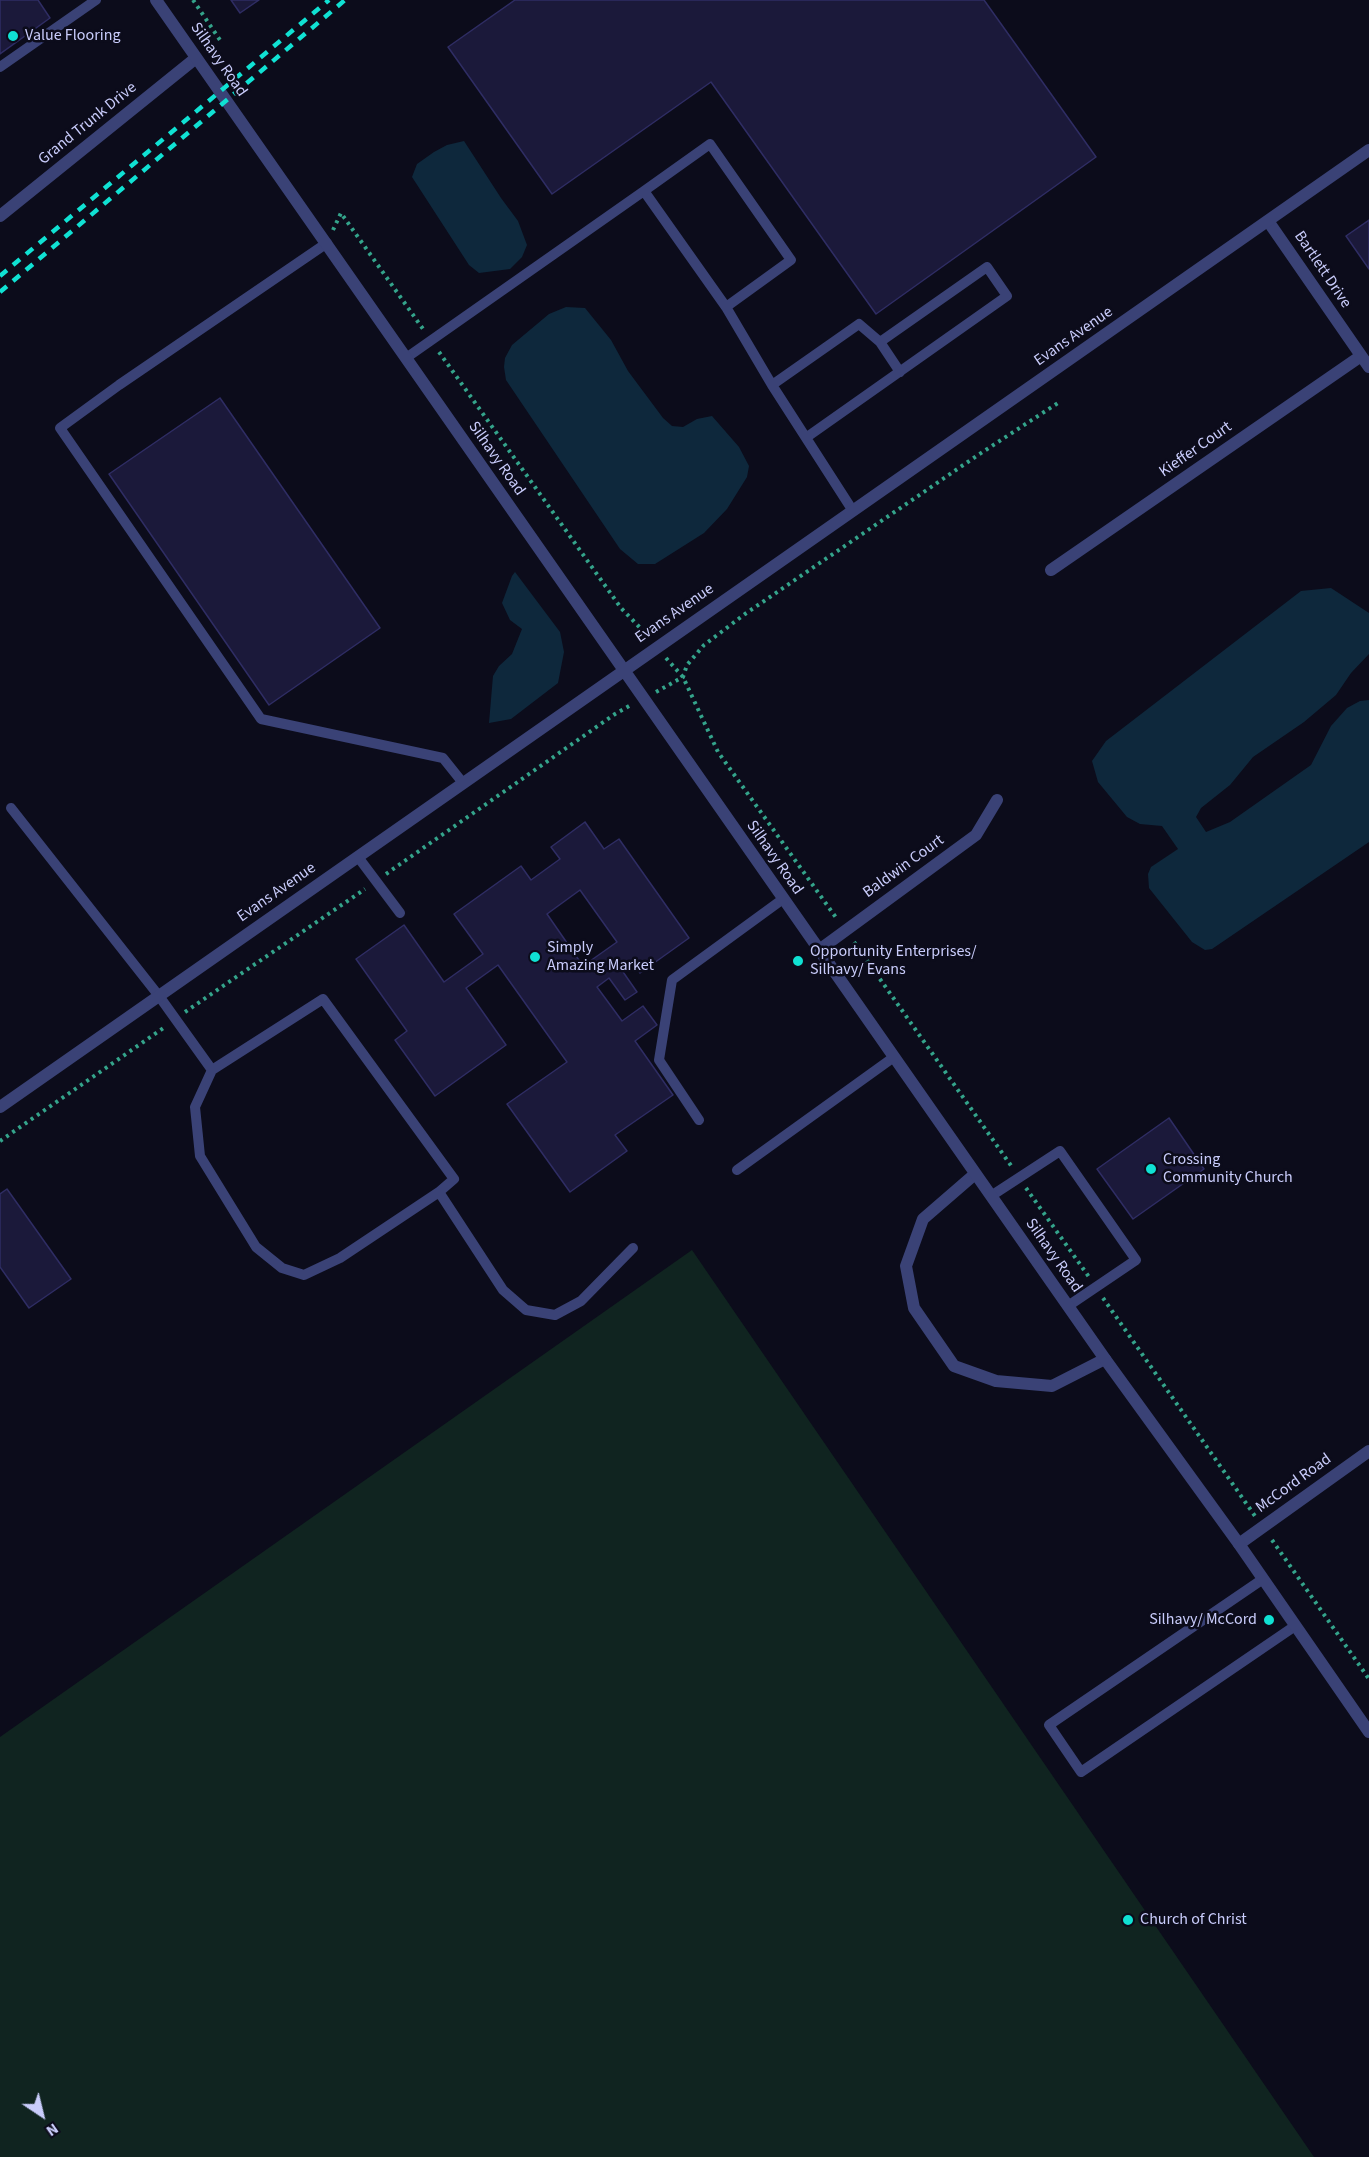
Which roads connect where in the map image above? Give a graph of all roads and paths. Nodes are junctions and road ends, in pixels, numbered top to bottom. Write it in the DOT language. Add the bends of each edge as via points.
graph roads {
  1 [pos="96,0"];
  2 [pos="156,0"];
  3 [pos="193,0"];
  4 [pos="220,40"];
  5 [pos="196,58"];
  6 [pos="0,67"];
  7 [pos="1369,150"];
  8 [pos="644,192"];
  9 [pos="0,216"];
  10 [pos="1269,221"];
  11 [pos="327,243"];
  12 [pos="726,307"];
  13 [pos="880,342"];
  14 [pos="1361,356"];
  15 [pos="406,358"];
  16 [pos="1369,367"];
  17 [pos="900,372"];
  18 [pos="772,385"];
  19 [pos="1061,401"];
  20 [pos="807,437"];
  21 [pos="853,511"];
  22 [pos="1051,570"];
  23 [pos="623,671"];
  24 [pos="644,698"];
  25 [pos="463,783"];
  26 [pos="997,800"];
  27 [pos="11,808"];
  28 [pos="358,857"];
  29 [pos="376,881"];
  30 [pos="783,899"];
  31 [pos="400,913"];
  32 [pos="819,950"];
  33 [pos="159,996"];
  34 [pos="175,1019"];
  35 [pos="894,1057"];
  36 [pos="212,1070"];
  37 [pos="0,1107"];
  38 [pos="699,1120"];
  39 [pos="0,1141"];
  40 [pos="737,1170"];
  41 [pos="975,1174"];
  42 [pos="439,1192"];
  43 [pos="991,1196"];
  44 [pos="633,1248"];
  45 [pos="1068,1306"];
  46 [pos="1105,1359"];
  47 [pos="1369,1451"];
  48 [pos="1239,1544"];
  49 [pos="1263,1579"];
  50 [pos="1295,1626"];
  51 [pos="1369,1732"];
  1 -- 6 [label="lane"];
  2 -- 5 [label="street, Silhavy Road"];
  3 -- 4 [label="path"];
  5 -- 9 [label="street, Grand Trunk Drive"];
  5 -- 11 [label="street, Silhavy Road"];
  7 -- 10 [label="street, Evans Avenue"];
  8 -- 12 [label="lane"];
  8 -- 12 [label="lane" via="710,144 791,260"];
  8 -- 15 [label="lane"];
  10 -- 14 [label="street, Bartlett Drive"];
  10 -- 21 [label="street, Evans Avenue"];
  11 -- 15 [label="street, Silhavy Road"];
  11 -- 25 [label="lane" via="60,428 261,719 443,758"];
  12 -- 18 [label="lane"];
  13 -- 17 [label="lane"];
  13 -- 17 [label="lane" via="987,267 1007,296"];
  13 -- 18 [label="lane" via="859,324"];
  14 -- 16 [label="street, Bartlett Drive"];
  14 -- 22 [label="street, Kieffer Court"];
  15 -- 23 [label="street, Silhavy Road"];
  17 -- 20 [label="lane"];
  18 -- 20 [label="lane"];
  19 -- 24 [label="path" via="745,615 704,645 682,677"];
  20 -- 21 [label="lane"];
  21 -- 23 [label="street, Evans Avenue"];
  23 -- 24 [label="street, Silhavy Road"];
  23 -- 25 [label="street, Evans Avenue"];
  24 -- 29 [label="path" via="615,714"];
  24 -- 30 [label="street, Silhavy Road"];
  25 -- 28 [label="street, Evans Avenue"];
  26 -- 32 [label="street, Baldwin Court" via="976,835"];
  27 -- 33 [label="lane"];
  28 -- 29 [label="lane"];
  28 -- 33 [label="street, Evans Avenue"];
  29 -- 31 [label="lane"];
  29 -- 34 [label="path"];
  30 -- 32 [label="street, Silhavy Road"];
  30 -- 38 [label="lane" via="672,980 659,1060"];
  32 -- 35 [label="street, Silhavy Road"];
  33 -- 34 [label="lane"];
  33 -- 37 [label="street, Evans Avenue"];
  34 -- 36 [label="lane"];
  34 -- 39 [label="path"];
  35 -- 40 [label="lane"];
  35 -- 41 [label="street, Silhavy Road"];
  36 -- 42 [label="lane" via="322,999 454,1179"];
  36 -- 42 [label="lane" via="195,1107 200,1156 256,1247 282,1268 304,1275 340,1258"];
  41 -- 43 [label="street, Silhavy Road"];
  41 -- 46 [label="street" via="923,1220 906,1266 914,1308 954,1366 996,1381 1052,1386"];
  42 -- 44 [label="lane" via="503,1290 526,1310 555,1315 581,1300"];
  43 -- 45 [label="street, Silhavy Road"];
  43 -- 45 [label="lane" via="1060,1151 1136,1260"];
  45 -- 46 [label="street, Silhavy Road"];
  46 -- 48 [label="street, Silhavy Road"];
  47 -- 48 [label="street, McCord Road"];
  48 -- 49 [label="street, Silhavy Road"];
  49 -- 50 [label="street, Silhavy Road"];
  49 -- 50 [label="lane" via="1049,1725 1081,1772"];
  50 -- 51 [label="street, Silhavy Road"];
}
